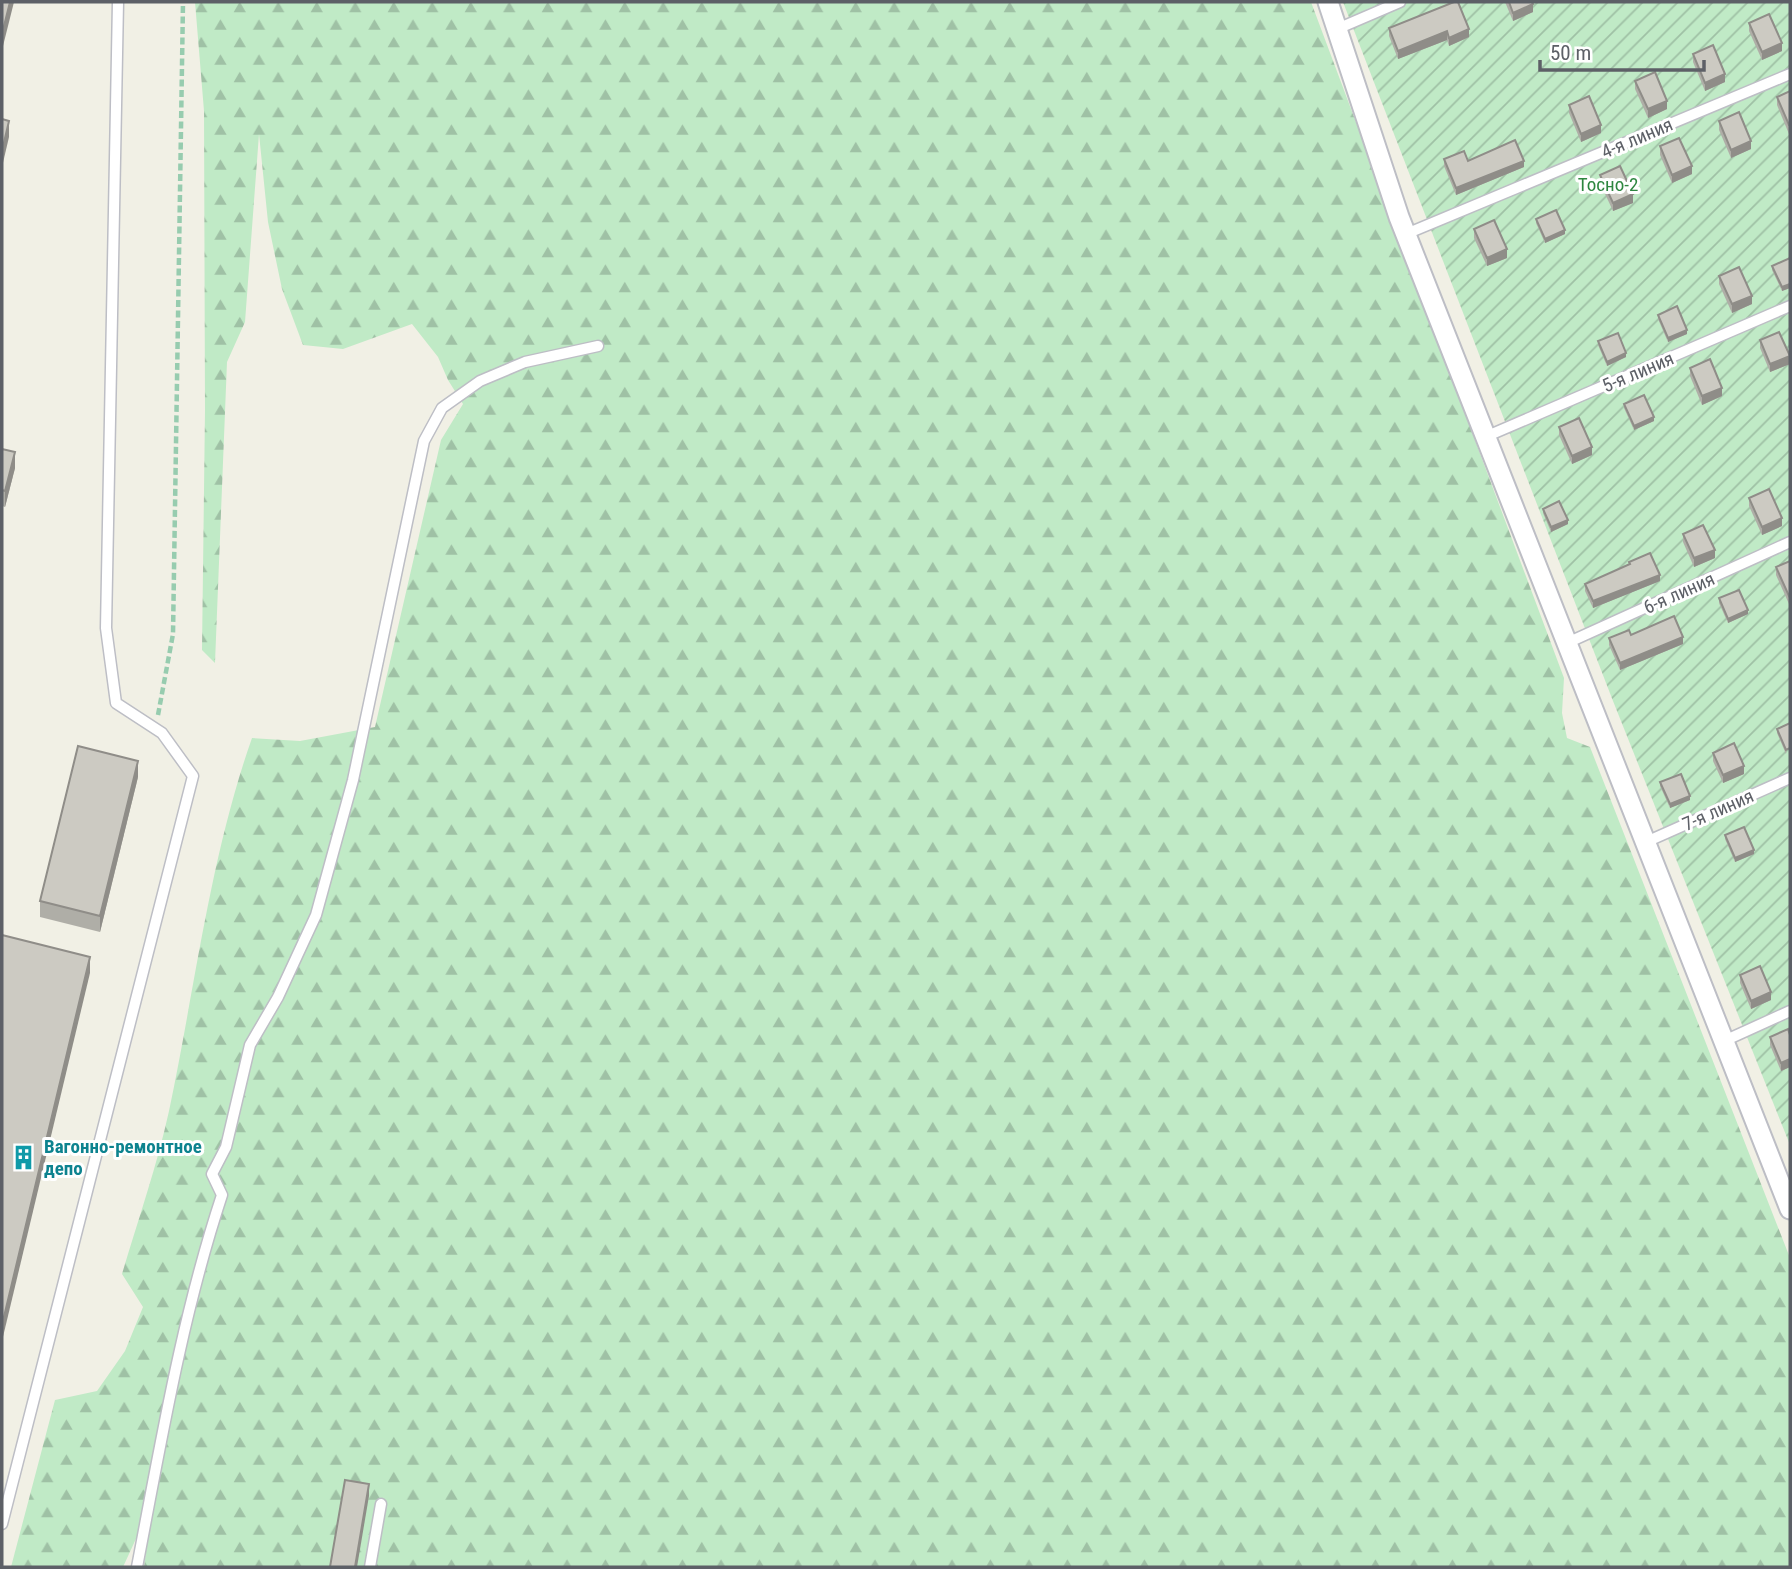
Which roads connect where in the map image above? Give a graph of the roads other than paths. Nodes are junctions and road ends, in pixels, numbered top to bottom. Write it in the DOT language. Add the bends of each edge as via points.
graph roads {
  1 [pos="118,2"];
  2 [pos="1328,2"];
  3 [pos="1400,2"];
  4 [pos="1337,29"];
  5 [pos="1790,74"];
  6 [pos="1406,234"];
  7 [pos="1790,306"];
  8 [pos="598,346"];
  9 [pos="1485,437"];
  10 [pos="1790,542"];
  11 [pos="1567,643"];
  12 [pos="1790,778"];
  13 [pos="1646,842"];
  14 [pos="1790,1011"];
  15 [pos="1724,1041"];
  16 [pos="1790,1209"];
  17 [pos="381,1504"];
  18 [pos="2,1524"];
  19 [pos="137,1567"];
  20 [pos="370,1567"];
  1 -- 18 [label="lane" via="106,628 116,703 162,733 193,776"];
  2 -- 4 [label="street"];
  3 -- 4 [label="lane"];
  4 -- 6 [label="street"];
  5 -- 6 [label="lane, 4-я линия"];
  6 -- 9 [label="street"];
  7 -- 9 [label="lane, 5-я линия"];
  8 -- 19 [label="lane" via="525,362 480,380 442,408 424,441 353,780 316,915 250,1045 226,1147 212,1174 222,1195 174,1377"];
  9 -- 11 [label="street"];
  10 -- 11 [label="lane, 6-я линия"];
  11 -- 13 [label="street"];
  12 -- 13 [label="lane, 7-я линия"];
  13 -- 15 [label="street"];
  14 -- 15 [label="lane"];
  15 -- 16 [label="street"];
  17 -- 20 [label="lane"];
}
